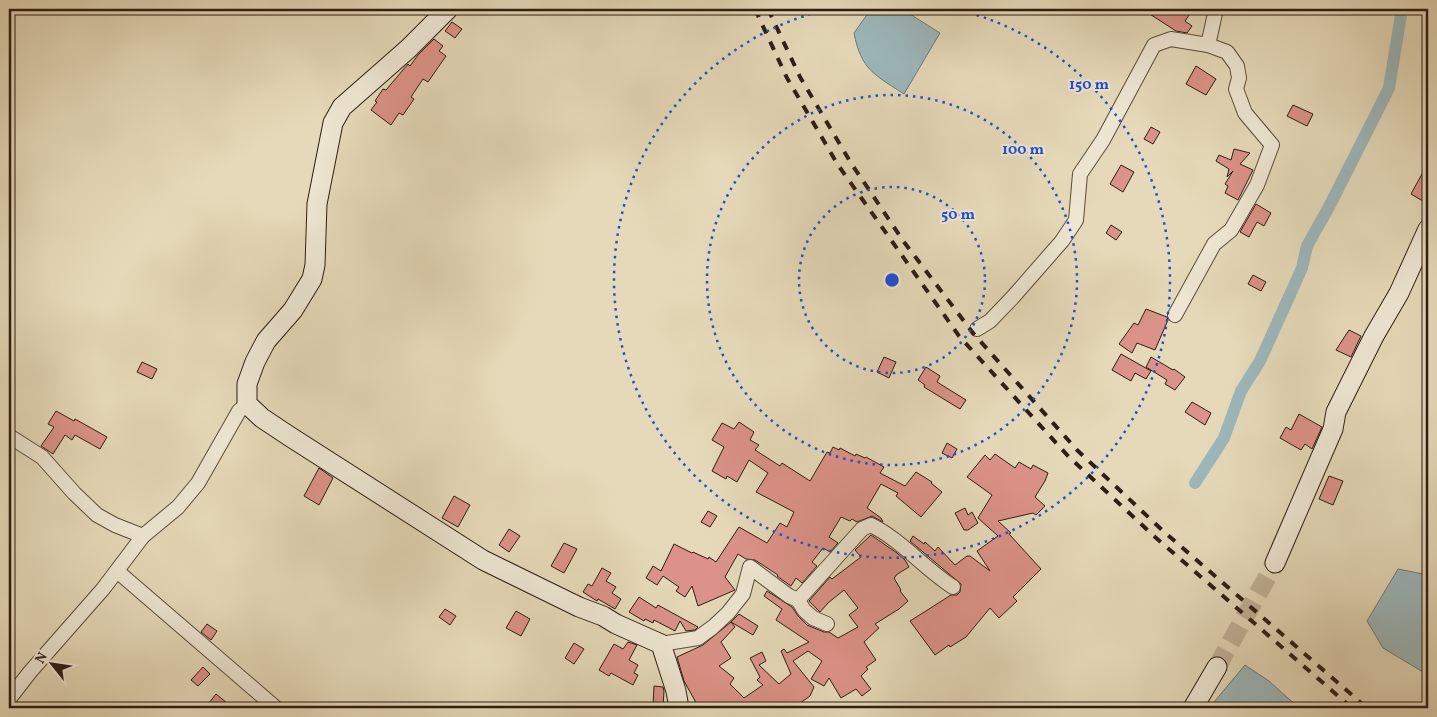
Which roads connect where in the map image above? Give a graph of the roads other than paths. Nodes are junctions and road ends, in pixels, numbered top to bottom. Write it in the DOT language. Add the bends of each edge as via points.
graph roads {
  1 [pos="448,9"];
  2 [pos="1216,9"];
  3 [pos="1208,45"];
  4 [pos="1428,229"];
  5 [pos="1175,316"];
  6 [pos="977,329"];
  7 [pos="247,404"];
  8 [pos="9,436"];
  9 [pos="143,536"];
  10 [pos="1275,562"];
  11 [pos="117,571"];
  12 [pos="953,587"];
  13 [pos="798,600"];
  14 [pos="827,624"];
  15 [pos="661,644"];
  16 [pos="1217,667"];
  17 [pos="9,699"];
  18 [pos="276,708"];
  19 [pos="679,708"];
  20 [pos="1193,708"];
  1 -- 7 [label="street" via="342,107 333,123 317,204 312,279 293,310 266,341 255,362 247,384"];
  2 -- 3 [label="street"];
  3 -- 5 [label="street" via="1227,52 1237,66 1236,89 1245,113 1272,145 1257,185 1231,230 1214,244"];
  3 -- 6 [label="street" via="1171,39 1154,45 1080,174 1076,220 1013,298"];
  4 -- 10 [label="street" via="1399,293 1336,412 1333,429"];
  7 -- 9 [label="street" via="239,410 198,483 178,507"];
  7 -- 15 [label="street" via="289,436 483,560"];
  8 -- 9 [label="street" via="42,457 97,514 114,525"];
  9 -- 11 [label="street"];
  11 -- 17 [label="street"];
  11 -- 18 [label="street"];
  12 -- 13 [label="street" via="871,525 862,529"];
  13 -- 14 [label="street" via="813,618"];
  13 -- 15 [label="street" via="750,567 743,594 713,627 698,638"];
  15 -- 19 [label="street"];
  16 -- 20 [label="street"];
}
